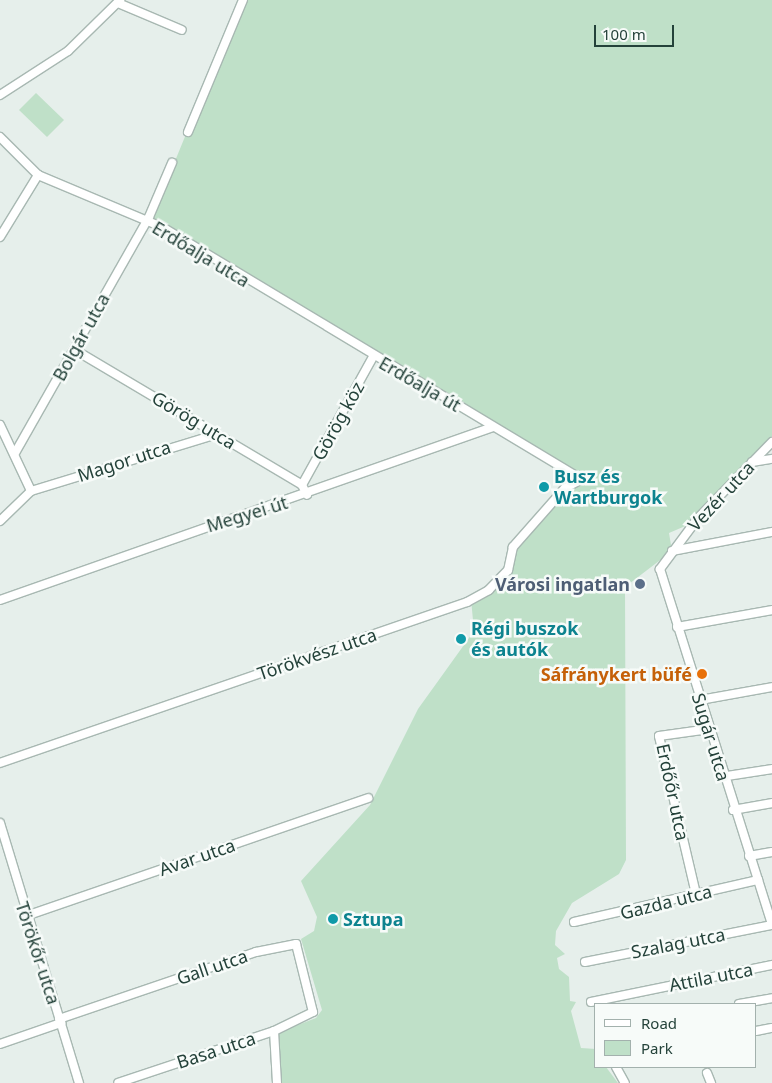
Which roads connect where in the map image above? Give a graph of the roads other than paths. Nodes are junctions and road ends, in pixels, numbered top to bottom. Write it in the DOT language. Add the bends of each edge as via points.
graph roads {
  1 [pos="243,0"];
  2 [pos="119,1"];
  3 [pos="182,30"];
  4 [pos="0,95"];
  5 [pos="188,132"];
  6 [pos="0,137"];
  7 [pos="172,163"];
  8 [pos="38,175"];
  9 [pos="146,222"];
  10 [pos="0,237"];
  11 [pos="257,288"];
  12 [pos="75,350"];
  13 [pos="373,357"];
  14 [pos="0,425"];
  15 [pos="493,427"];
  16 [pos="218,434"];
  17 [pos="772,442"];
  18 [pos="15,453"];
  19 [pos="772,459"];
  20 [pos="752,462"];
  21 [pos="582,479"];
  22 [pos="302,486"];
  23 [pos="31,491"];
  24 [pos="307,495"];
  25 [pos="0,521"];
  26 [pos="772,532"];
  27 [pos="672,551"];
  28 [pos="0,600"];
  29 [pos="772,610"];
  30 [pos="677,627"];
  31 [pos="772,687"];
  32 [pos="700,700"];
  33 [pos="710,729"];
  34 [pos="0,763"];
  35 [pos="772,769"];
  36 [pos="726,776"];
  37 [pos="368,798"];
  38 [pos="772,803"];
  39 [pos="733,810"];
  40 [pos="0,826"];
  41 [pos="772,852"];
  42 [pos="749,856"];
  43 [pos="758,880"];
  44 [pos="696,894"];
  45 [pos="770,907"];
  46 [pos="26,916"];
  47 [pos="574,922"];
  48 [pos="772,925"];
  49 [pos="585,962"];
  50 [pos="772,965"];
  51 [pos="772,998"];
  52 [pos="591,1002"];
  53 [pos="744,1003"];
  54 [pos="312,1012"];
  55 [pos="60,1021"];
  56 [pos="772,1028"];
  57 [pos="274,1031"];
  58 [pos="757,1031"];
  59 [pos="0,1044"];
  60 [pos="617,1068"];
  61 [pos="707,1073"];
  62 [pos="79,1083"];
  63 [pos="118,1083"];
  64 [pos="276,1083"];
  65 [pos="625,1083"];
  66 [pos="710,1083"];
  1 -- 5 [label="street"];
  2 -- 3 [label="street"];
  2 -- 4 [label="street" via="68,51"];
  6 -- 8 [label="street"];
  7 -- 9 [label="street, Bolgár utca"];
  8 -- 9 [label="street, Erdőalja utca"];
  8 -- 10 [label="street"];
  9 -- 11 [label="street, Erdőalja utca"];
  9 -- 12 [label="street, Bolgár utca"];
  11 -- 13 [label="street, Erdőalja út"];
  12 -- 16 [label="street, Görög utca"];
  12 -- 18 [label="street, Bolgár utca"];
  13 -- 15 [label="street, Erdőalja út"];
  13 -- 22 [label="street, Görög köz"];
  14 -- 18 [label="street"];
  15 -- 21 [label="street, Erdőalja út" via="574,470"];
  15 -- 24 [label="street, Megyei út"];
  16 -- 22 [label="street, Görög utca"];
  16 -- 23 [label="street, Magor utca"];
  17 -- 20 [label="street, Vezér utca"];
  18 -- 23 [label="street"];
  19 -- 20 [label="street"];
  20 -- 27 [label="street, Vezér utca"];
  21 -- 34 [label="street, Törökvész utca" via="566,488 512,547 508,570 489,590 467,602"];
  22 -- 24 [label="street, Görög utca"];
  23 -- 25 [label="street"];
  24 -- 28 [label="street, Megyei út" via="167,539"];
  26 -- 27 [label="street"];
  27 -- 30 [label="street, Sugár utca" via="660,569"];
  29 -- 30 [label="street"];
  30 -- 32 [label="street, Sugár utca"];
  31 -- 32 [label="street"];
  32 -- 33 [label="street, Sugár utca"];
  33 -- 36 [label="street, Sugár utca"];
  33 -- 44 [label="street, Erdőőr utca" via="659,736"];
  35 -- 36 [label="street"];
  36 -- 39 [label="street, Sugár utca"];
  37 -- 46 [label="street, Avar utca"];
  38 -- 39 [label="street"];
  39 -- 42 [label="street, Sugár utca"];
  40 -- 46 [label="street, Törökőr utca"];
  41 -- 42 [label="street"];
  42 -- 43 [label="street, Sugár utca"];
  43 -- 44 [label="street, Gazda utca"];
  43 -- 45 [label="street, Sugár utca"];
  44 -- 47 [label="street, Gazda utca"];
  45 -- 48 [label="street, Sugár utca"];
  46 -- 55 [label="street, Törökőr utca"];
  48 -- 49 [label="street, Szalag utca"];
  50 -- 52 [label="street, Attila utca"];
  51 -- 53 [label="street"];
  54 -- 55 [label="street, Gall utca" via="314,1004 292,942"];
  54 -- 57 [label="street, Basa utca"];
  55 -- 59 [label="street"];
  55 -- 62 [label="street, Törökőr utca"];
  56 -- 58 [label="street"];
  57 -- 63 [label="street, Basa utca"];
  57 -- 64 [label="street"];
  60 -- 65 [label="street"];
  61 -- 66 [label="street"];
}
